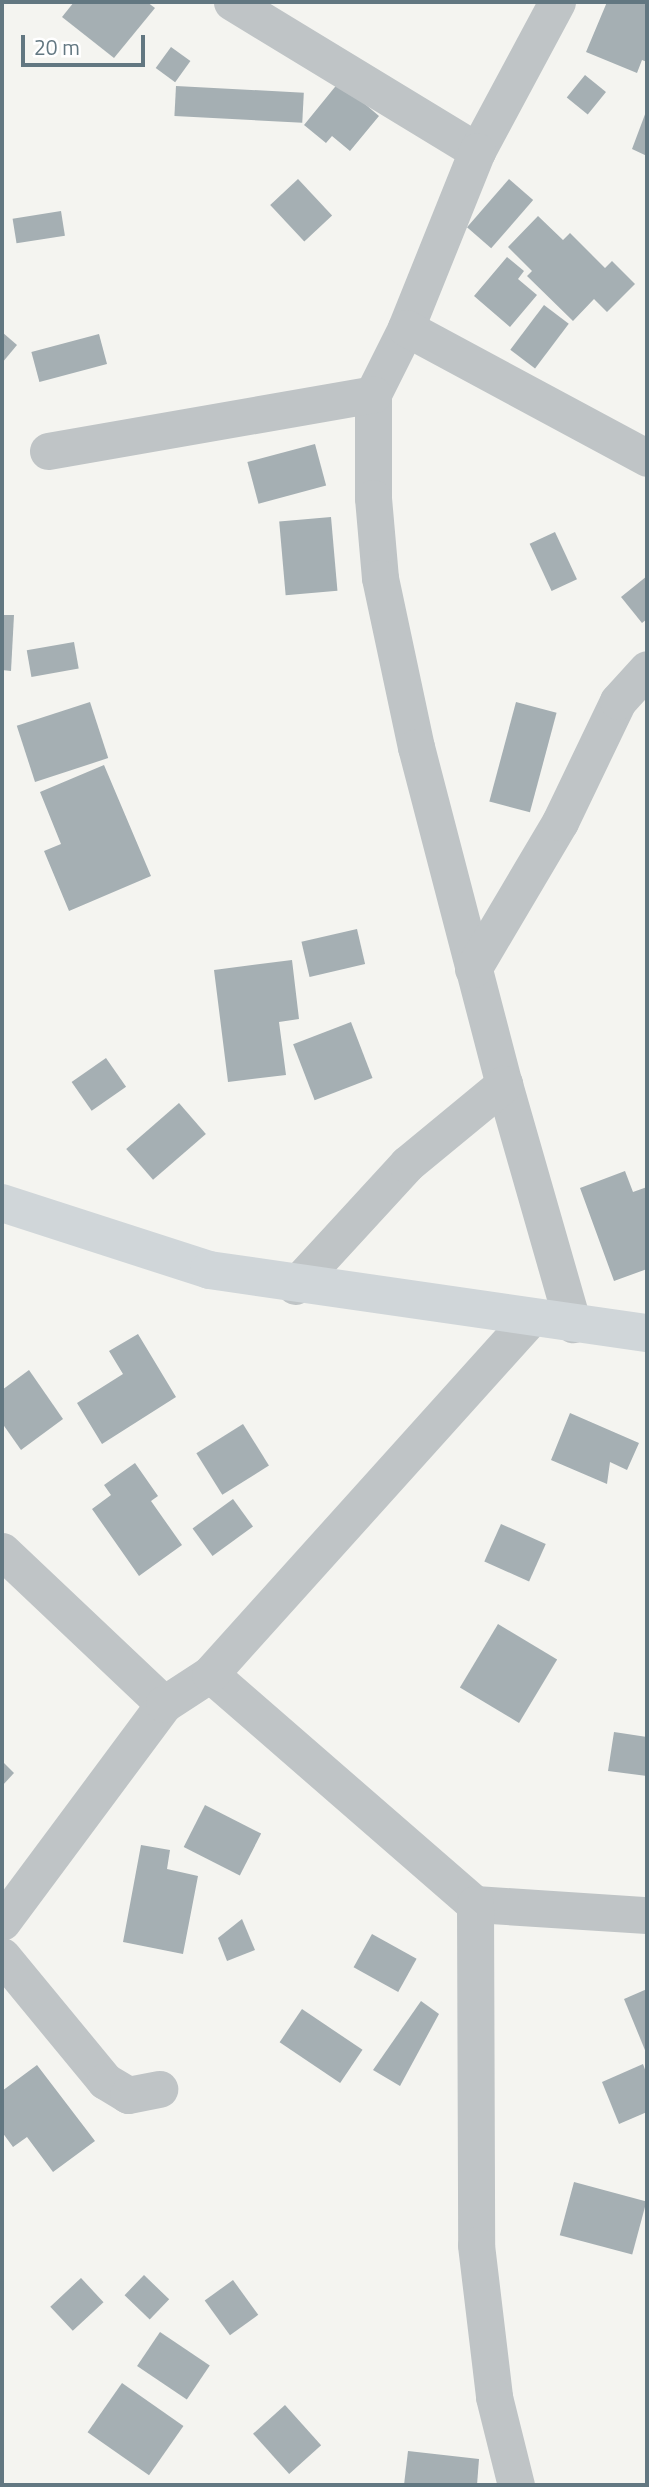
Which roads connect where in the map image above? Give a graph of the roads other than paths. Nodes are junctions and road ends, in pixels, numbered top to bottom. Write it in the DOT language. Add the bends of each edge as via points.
graph roads {
  1 [pos="232,2"];
  2 [pos="557,2"];
  3 [pos="477,151"];
  4 [pos="405,328"];
  5 [pos="373,394"];
  6 [pos="48,451"];
  7 [pos="647,458"];
  8 [pos="647,669"];
  9 [pos="473,969"];
  10 [pos="503,1084"];
  11 [pos="3,1206"];
  12 [pos="295,1286"];
  13 [pos="530,1318"];
  14 [pos="573,1324"];
  15 [pos="647,1334"];
  16 [pos="2,1551"];
  17 [pos="210,1674"];
  18 [pos="164,1704"];
  19 [pos="475,1904"];
  20 [pos="647,1915"];
  21 [pos="2,1922"];
  22 [pos="2,1956"];
  23 [pos="159,2089"];
  24 [pos="516,2485"];
  1 -- 3 [label="street"];
  2 -- 3 [label="street"];
  3 -- 4 [label="street"];
  4 -- 5 [label="street"];
  4 -- 7 [label="street"];
  5 -- 6 [label="street"];
  5 -- 9 [label="street" via="373,498 380,578 415,747"];
  8 -- 9 [label="street" via="618,701 560,822"];
  9 -- 10 [label="street"];
  10 -- 12 [label="street" via="407,1164"];
  10 -- 14 [label="street"];
  11 -- 12 [label="street" via="209,1270"];
  12 -- 13 [label="street"];
  13 -- 14 [label="street"];
  13 -- 17 [label="street"];
  14 -- 15 [label="street"];
  16 -- 18 [label="street" via="110,1648"];
  17 -- 18 [label="street"];
  17 -- 19 [label="street"];
  18 -- 21 [label="street"];
  19 -- 20 [label="street"];
  19 -- 24 [label="street" via="475,2245 494,2397"];
  22 -- 23 [label="street" via="111,2087 128,2095"];
}
